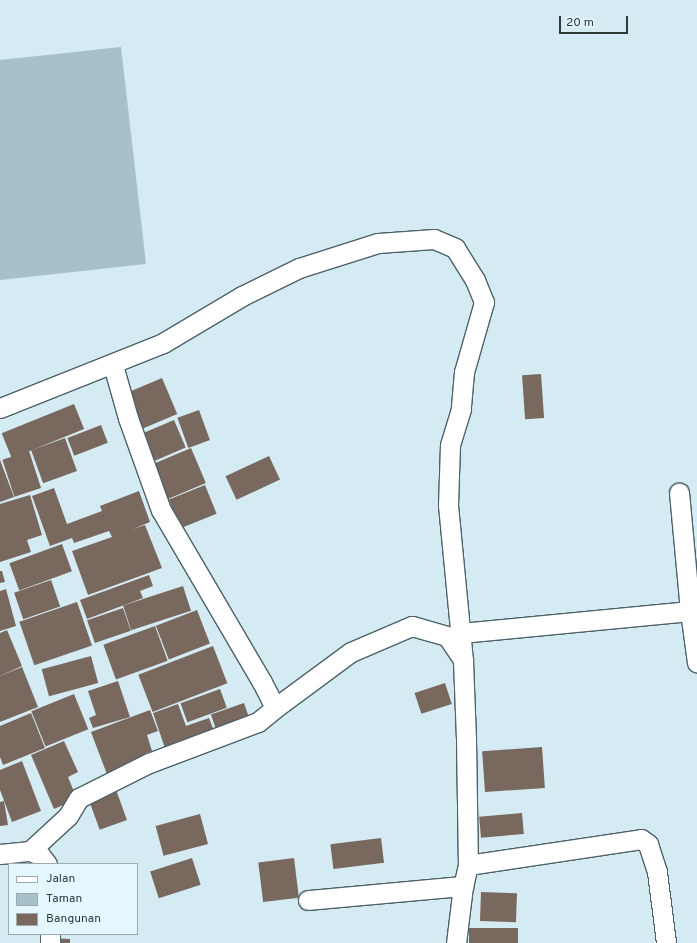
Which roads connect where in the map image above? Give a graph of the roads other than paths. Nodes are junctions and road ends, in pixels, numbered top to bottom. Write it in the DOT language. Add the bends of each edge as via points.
graph roads {
  1 [pos="113,365"];
  2 [pos="0,408"];
  3 [pos="679,493"];
  4 [pos="690,611"];
  5 [pos="461,633"];
  6 [pos="463,661"];
  7 [pos="697,663"];
  8 [pos="275,708"];
  9 [pos="30,851"];
  10 [pos="0,854"];
  11 [pos="46,863"];
  12 [pos="468,865"];
  13 [pos="463,886"];
  14 [pos="308,900"];
  15 [pos="666,942"];
  16 [pos="456,943"];
  1 -- 2 [label="street"];
  1 -- 5 [label="street" via="163,343 242,296 299,268 378,243 434,239 455,248 476,280 484,302 476,339 464,372 461,409 450,445 448,505"];
  1 -- 8 [label="street" via="128,418 161,510"];
  3 -- 4 [label="street"];
  4 -- 5 [label="street"];
  4 -- 7 [label="street"];
  5 -- 6 [label="street"];
  6 -- 8 [label="street" via="447,636 412,626 351,652"];
  6 -- 12 [label="street"];
  8 -- 9 [label="street" via="258,722 149,763 79,798 68,816"];
  9 -- 10 [label="street"];
  9 -- 11 [label="street" via="40,855"];
  12 -- 13 [label="street"];
  12 -- 15 [label="street" via="641,839 648,844 658,872"];
  13 -- 14 [label="street"];
  13 -- 16 [label="street"];
}
